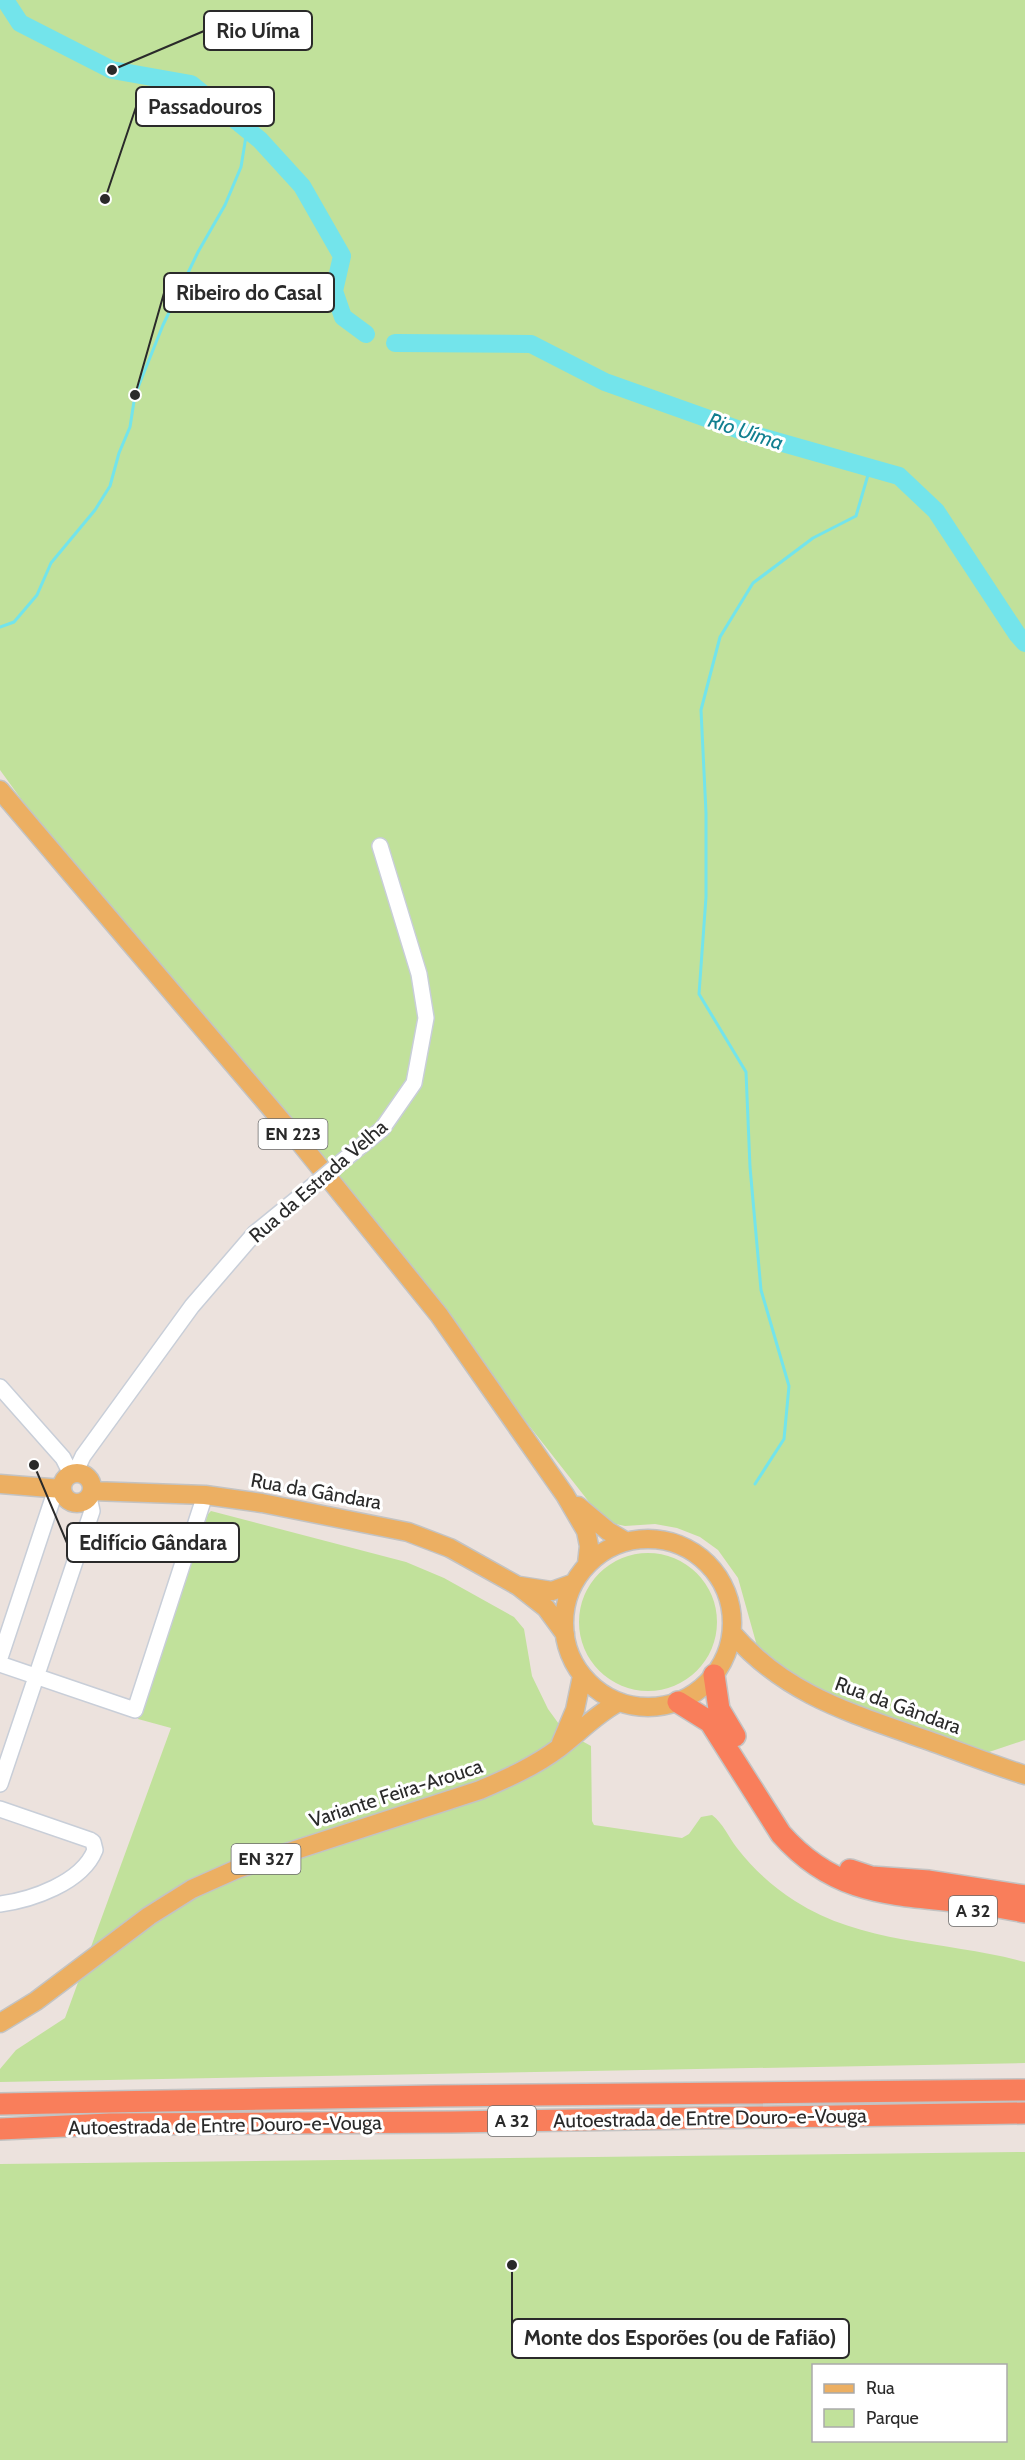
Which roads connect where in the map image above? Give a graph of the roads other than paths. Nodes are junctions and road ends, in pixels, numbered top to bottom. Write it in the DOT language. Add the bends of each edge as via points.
graph roads {
  1 [pos="0,790"];
  2 [pos="380,846"];
  3 [pos="0,1387"];
  4 [pos="67,1482"];
  5 [pos="0,1484"];
  6 [pos="90,1494"];
  7 [pos="205,1495"];
  8 [pos="565,1495"];
  9 [pos="626,1541"];
  10 [pos="587,1564"];
  11 [pos="574,1583"];
  12 [pos="518,1586"];
  13 [pos="732,1634"];
  14 [pos="565,1635"];
  15 [pos="0,1658"];
  16 [pos="0,1664"];
  17 [pos="763,1665"];
  18 [pos="719,1669"];
  19 [pos="582,1676"];
  20 [pos="37,1677"];
  21 [pos="619,1702"];
  22 [pos="678,1702"];
  23 [pos="560,1748"];
  24 [pos="1025,1775"];
  25 [pos="0,1784"];
  26 [pos="0,1809"];
  27 [pos="1025,1887"];
  28 [pos="926,1890"];
  29 [pos="1025,1896"];
  30 [pos="0,1904"];
  31 [pos="1025,1904"];
  32 [pos="1025,1912"];
  33 [pos="1025,1919"];
  34 [pos="0,2023"];
  35 [pos="1025,2085"];
  36 [pos="1025,2090"];
  37 [pos="978,2091"];
  38 [pos="0,2104"];
  39 [pos="1025,2113"];
  40 [pos="0,2129"];
  1 -- 8 [label="main road, EN 223" via="297,1138 440,1315"];
  2 -- 4 [label="street, Rua da Estrada Velha, bridge" via="418,974 426,1018 414,1083 382,1129 255,1233 192,1306"];
  3 -- 4 [label="street" via="63,1458"];
  4 -- 5 [label="main road, Rua da Gândara"];
  4 -- 6 [label="main road" via="88,1478"];
  4 -- 6 [label="main road, Rua da Gândara" via="68,1501 77,1504"];
  4 -- 15 [label="street, Rua da Estrada Velha" via="53,1498"];
  6 -- 7 [label="main road, Rua da Gândara"];
  6 -- 20 [label="street" via="92,1511"];
  7 -- 12 [label="main road, Rua da Gândara" via="408,1532 450,1548"];
  7 -- 20 [label="street" via="135,1710"];
  8 -- 9 [label="main road, EN 223"];
  8 -- 10 [label="main road, EN 223" via="586,1531"];
  9 -- 10 [label="main road" via="598,1554"];
  9 -- 13 [label="main road" via="670,1541 709,1564 719,1575 731,1603"];
  10 -- 11 [label="main road"];
  11 -- 12 [label="main road, Rua da Gândara" via="552,1591"];
  11 -- 14 [label="main road" via="565,1608"];
  12 -- 14 [label="main road, Rua da Gândara" via="546,1608"];
  13 -- 17 [label="main road, Rua da Gândara"];
  13 -- 18 [label="main road"];
  14 -- 19 [label="main road"];
  16 -- 20 [label="street"];
  17 -- 18 [label="main road, Rua da Gândara" via="745,1660"];
  17 -- 24 [label="main road, Rua da Gândara" via="807,1694 842,1710"];
  18 -- 22 [label="main road" via="698,1690"];
  18 -- 28 [label="highway, A 32" via="719,1709 789,1827 803,1842 854,1872"];
  19 -- 21 [label="main road"];
  19 -- 23 [label="main road" via="575,1710"];
  20 -- 25 [label="street"];
  21 -- 22 [label="main road" via="649,1707"];
  21 -- 23 [label="main road, Variante Feira-Arouca / EN 327" via="591,1719"];
  22 -- 28 [label="highway, A 32" via="710,1722 781,1833 813,1864 849,1884 875,1892"];
  23 -- 34 [label="main road, Variante Feira-Arouca / EN 327" via="480,1790 237,1869 192,1889"];
  26 -- 30 [label="street" via="90,1840 95,1846 93,1855 67,1880 29,1899"];
  27 -- 28 [label="highway, A 32" via="968,1879"];
  28 -- 29 [label="highway, A 32"];
  28 -- 31 [label="highway, A 32"];
  28 -- 32 [label="highway, A 32" via="966,1902"];
  28 -- 33 [label="highway, A 32" via="967,1910"];
  35 -- 37 [label="highway, A 32"];
  36 -- 37 [label="highway, Autoestrada de Entre Douro-e-Vouga / A 32"];
  37 -- 38 [label="highway, Autoestrada de Entre Douro-e-Vouga / A 32"];
  39 -- 40 [label="highway, Autoestrada de Entre Douro-e-Vouga / A 32" via="110,2124"];
}
